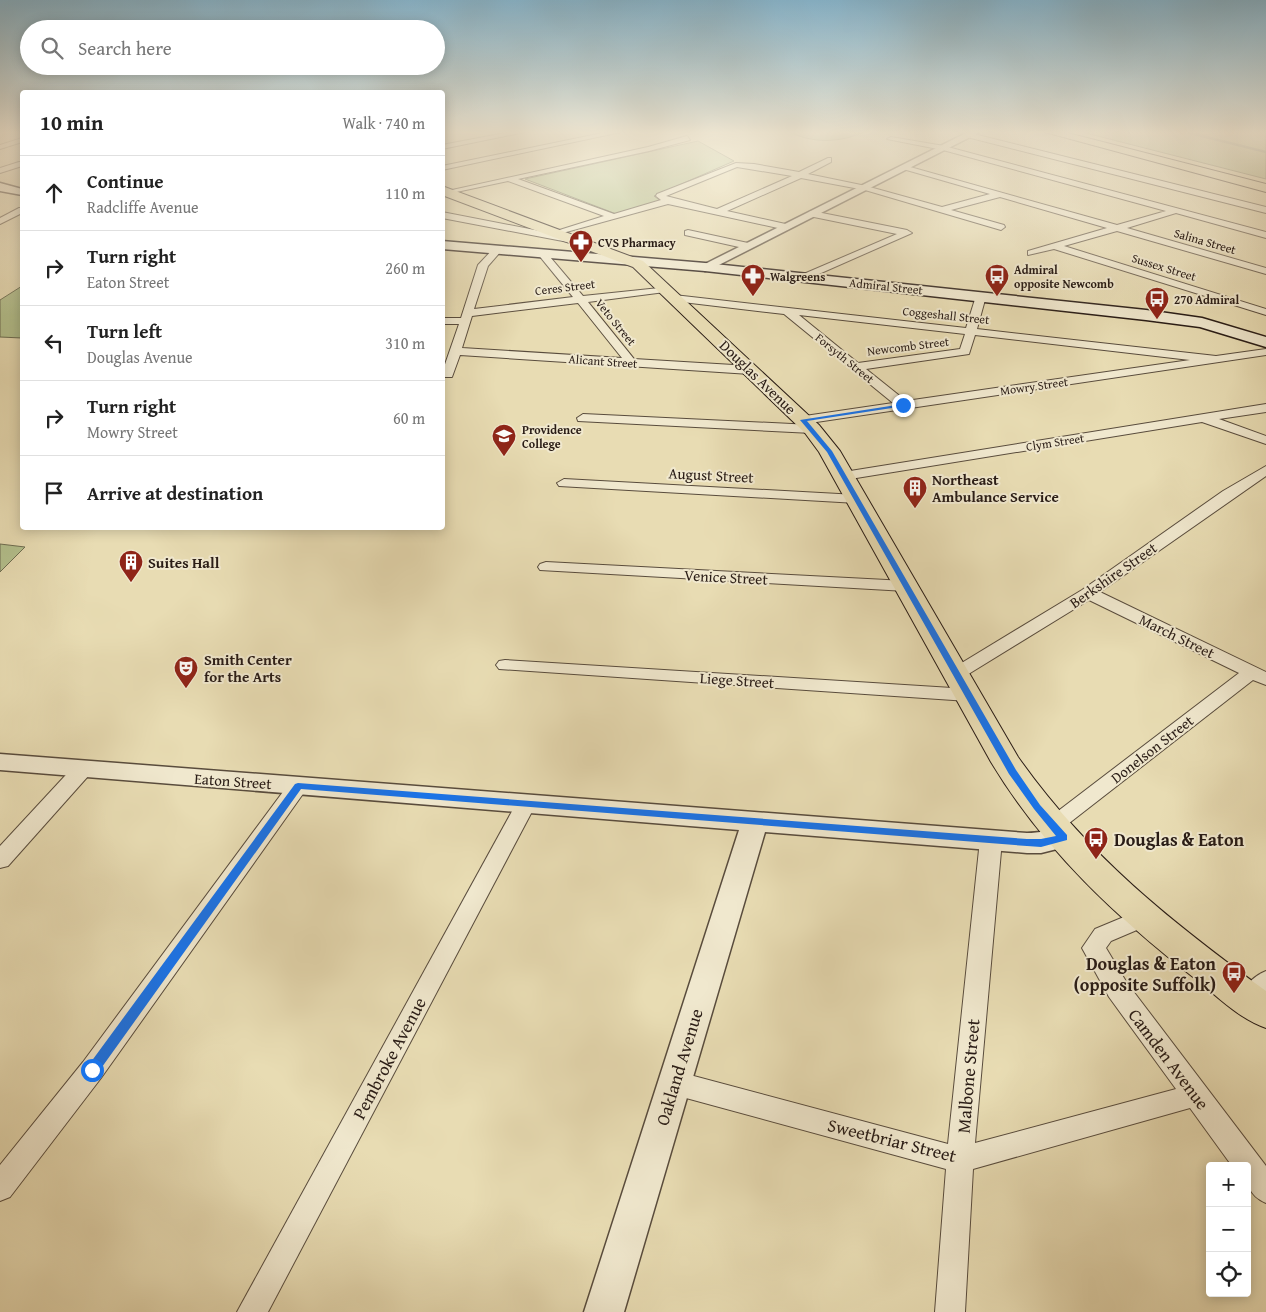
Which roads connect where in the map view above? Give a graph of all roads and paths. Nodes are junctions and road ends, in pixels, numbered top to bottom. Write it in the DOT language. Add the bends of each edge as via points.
graph roads {
  1 [pos="448,192"];
  2 [pos="546,192"];
  3 [pos="669,192"];
  4 [pos="761,192"];
  5 [pos="857,192"];
  6 [pos="880,192"];
  7 [pos="994,192"];
  8 [pos="1107,192"];
  9 [pos="1195,192"];
  10 [pos="1000,194"];
  11 [pos="1217,198"];
  12 [pos="668,201"];
  13 [pos="941,210"];
  14 [pos="1266,210"];
  15 [pos="20,211"];
  16 [pos="1176,211"];
  17 [pos="716,212"];
  18 [pos="812,214"];
  19 [pos="445,216"];
  20 [pos="615,217"];
  21 [pos="0,221"];
  22 [pos="787,227"];
  23 [pos="1001,227"];
  24 [pos="1117,228"];
  25 [pos="688,233"];
  26 [pos="1266,235"];
  27 [pos="561,236"];
  28 [pos="445,245"];
  29 [pos="748,246"];
  30 [pos="1054,246"];
  31 [pos="497,250"];
  32 [pos="1031,253"];
  33 [pos="542,254"];
  34 [pos="632,261"];
  35 [pos="670,264"];
  36 [pos="705,267"];
  37 [pos="1266,271"];
  38 [pos="803,278"];
  39 [pos="663,287"];
  40 [pos="980,296"];
  41 [pos="581,299"];
  42 [pos="786,310"];
  43 [pos="1266,312"];
  44 [pos="466,317"];
  45 [pos="445,320"];
  46 [pos="972,332"];
  47 [pos="1266,342"];
  48 [pos="455,351"];
  49 [pos="1266,352"];
  50 [pos="1215,359"];
  51 [pos="628,362"];
  52 [pos="856,366"];
  53 [pos="750,370"];
  54 [pos="448,374"];
  55 [pos="903,405"];
  56 [pos="1266,408"];
  57 [pos="583,418"];
  58 [pos="1203,418"];
  59 [pos="807,425"];
  60 [pos="1266,440"];
  61 [pos="1266,470"];
  62 [pos="844,476"];
  63 [pos="564,484"];
  64 [pos="857,499"];
  65 [pos="546,567"];
  66 [pos="906,586"];
  67 [pos="1088,594"];
  68 [pos="505,665"];
  69 [pos="956,674"];
  70 [pos="1259,675"];
  71 [pos="968,695"];
  72 [pos="0,762"];
  73 [pos="83,769"];
  74 [pos="298,786"];
  75 [pos="526,804"];
  76 [pos="755,822"];
  77 [pos="1058,832"];
  78 [pos="991,840"];
  79 [pos="0,860"];
  80 [pos="1143,918"];
  81 [pos="1260,998"];
  82 [pos="675,1083"];
  83 [pos="1196,1096"];
  84 [pos="960,1160"];
  85 [pos="0,1187"];
  86 [pos="1266,1189"];
  87 [pos="252,1312"];
  88 [pos="604,1312"];
  89 [pos="950,1312"];
  1 -- 27 [label="main road, Douglas Avenue"];
  2 -- 20 [label="street"];
  3 -- 12 [label="street" via="660,196"];
  4 -- 17 [label="street"];
  5 -- 18 [label="street"];
  6 -- 13 [label="street"];
  7 -- 10 [label="street, Salina Street"];
  8 -- 16 [label="street"];
  9 -- 11 [label="street"];
  10 -- 13 [label="street"];
  10 -- 24 [label="street, Salina Street"];
  11 -- 14 [label="street"];
  11 -- 16 [label="street"];
  12 -- 17 [label="street"];
  12 -- 20 [label="street"];
  13 -- 23 [label="street"];
  15 -- 21 [label="street"];
  16 -- 24 [label="street"];
  16 -- 26 [label="street"];
  17 -- 22 [label="street"];
  18 -- 22 [label="street"];
  18 -- 38 [label="street" via="907,233"];
  19 -- 27 [label="street"];
  20 -- 27 [label="street"];
  22 -- 29 [label="street"];
  24 -- 30 [label="street"];
  24 -- 37 [label="street, Salina Street"];
  25 -- 29 [label="street"];
  27 -- 34 [label="main road, Douglas Avenue"];
  28 -- 31 [label="main road, Admiral Street"];
  29 -- 36 [label="street"];
  30 -- 32 [label="street"];
  30 -- 43 [label="street, Sussex Street"];
  31 -- 33 [label="main road, Admiral Street"];
  31 -- 44 [label="street" via="483,265"];
  33 -- 34 [label="main road, Admiral Street"];
  33 -- 41 [label="street, Veto Street"];
  34 -- 35 [label="main road, Admiral Street"];
  34 -- 39 [label="main road, Douglas Avenue"];
  35 -- 36 [label="main road, Admiral Street"];
  35 -- 39 [label="main road" via="652,270"];
  36 -- 38 [label="main road, Admiral Street"];
  38 -- 40 [label="main road, Admiral Street"];
  39 -- 41 [label="street, Ceres Street"];
  39 -- 42 [label="street, Coggeshall Street"];
  39 -- 53 [label="main road, Douglas Avenue"];
  40 -- 46 [label="street, Newcomb Street"];
  40 -- 47 [label="main road, Admiral Street" via="1183,320"];
  41 -- 44 [label="street, Ceres Street"];
  41 -- 51 [label="street, Veto Street" via="628,357"];
  42 -- 46 [label="street, Coggeshall Street"];
  42 -- 52 [label="street, Forsyth Street"];
  44 -- 45 [label="street, Ceres Street"];
  44 -- 48 [label="street"];
  46 -- 50 [label="street, Coggeshall Street"];
  46 -- 52 [label="street, Newcomb Street" via="965,352"];
  48 -- 51 [label="street, Alicant Street"];
  48 -- 54 [label="street"];
  49 -- 50 [label="street, Mowry Street"];
  50 -- 55 [label="street, Mowry Street"];
  51 -- 53 [label="street, Alicant Street"];
  52 -- 55 [label="street, Forsyth Street"];
  53 -- 59 [label="main road, Douglas Avenue"];
  55 -- 59 [label="street, Mowry Street"];
  56 -- 58 [label="street, Clym Street"];
  57 -- 59 [label="street, Mowry Street"];
  58 -- 60 [label="street"];
  58 -- 62 [label="street, Clym Street"];
  59 -- 62 [label="main road, Douglas Avenue" via="826,446"];
  61 -- 67 [label="street, Berkshire Street"];
  62 -- 64 [label="main road, Douglas Avenue"];
  63 -- 64 [label="street, August Street"];
  64 -- 66 [label="main road, Douglas Avenue"];
  65 -- 66 [label="street, Venice Street"];
  66 -- 69 [label="main road, Douglas Avenue"];
  67 -- 69 [label="street, Berkshire Street"];
  67 -- 70 [label="street, March Street"];
  68 -- 71 [label="street, Liege Street"];
  69 -- 71 [label="main road, Douglas Avenue"];
  70 -- 77 [label="street, Donelson Street"];
  71 -- 77 [label="main road, Douglas Avenue" via="1012,772"];
  72 -- 73 [label="street, Eaton Street"];
  73 -- 74 [label="street, Eaton Street"];
  73 -- 79 [label="street"];
  74 -- 75 [label="street, Eaton Street"];
  74 -- 85 [label="street" via="92,1070"];
  75 -- 76 [label="street, Eaton Street"];
  75 -- 87 [label="street, Pembroke Avenue"];
  76 -- 78 [label="street, Eaton Street"];
  76 -- 82 [label="street, Oakland Avenue"];
  77 -- 78 [label="street, Eaton Street" via="1041,843"];
  77 -- 80 [label="main road, Douglas Avenue"];
  78 -- 84 [label="street, Malbone Street"];
  80 -- 81 [label="main road, Douglas Avenue"];
  80 -- 83 [label="street, Camden Avenue" via="1103,935 1094,948 1118,990"];
  82 -- 84 [label="street, Sweetbriar Street"];
  82 -- 88 [label="street, Oakland Avenue"];
  83 -- 84 [label="street, Sweetbriar Street"];
  83 -- 86 [label="street, Camden Avenue"];
  84 -- 89 [label="street, Malbone Street"];
}
